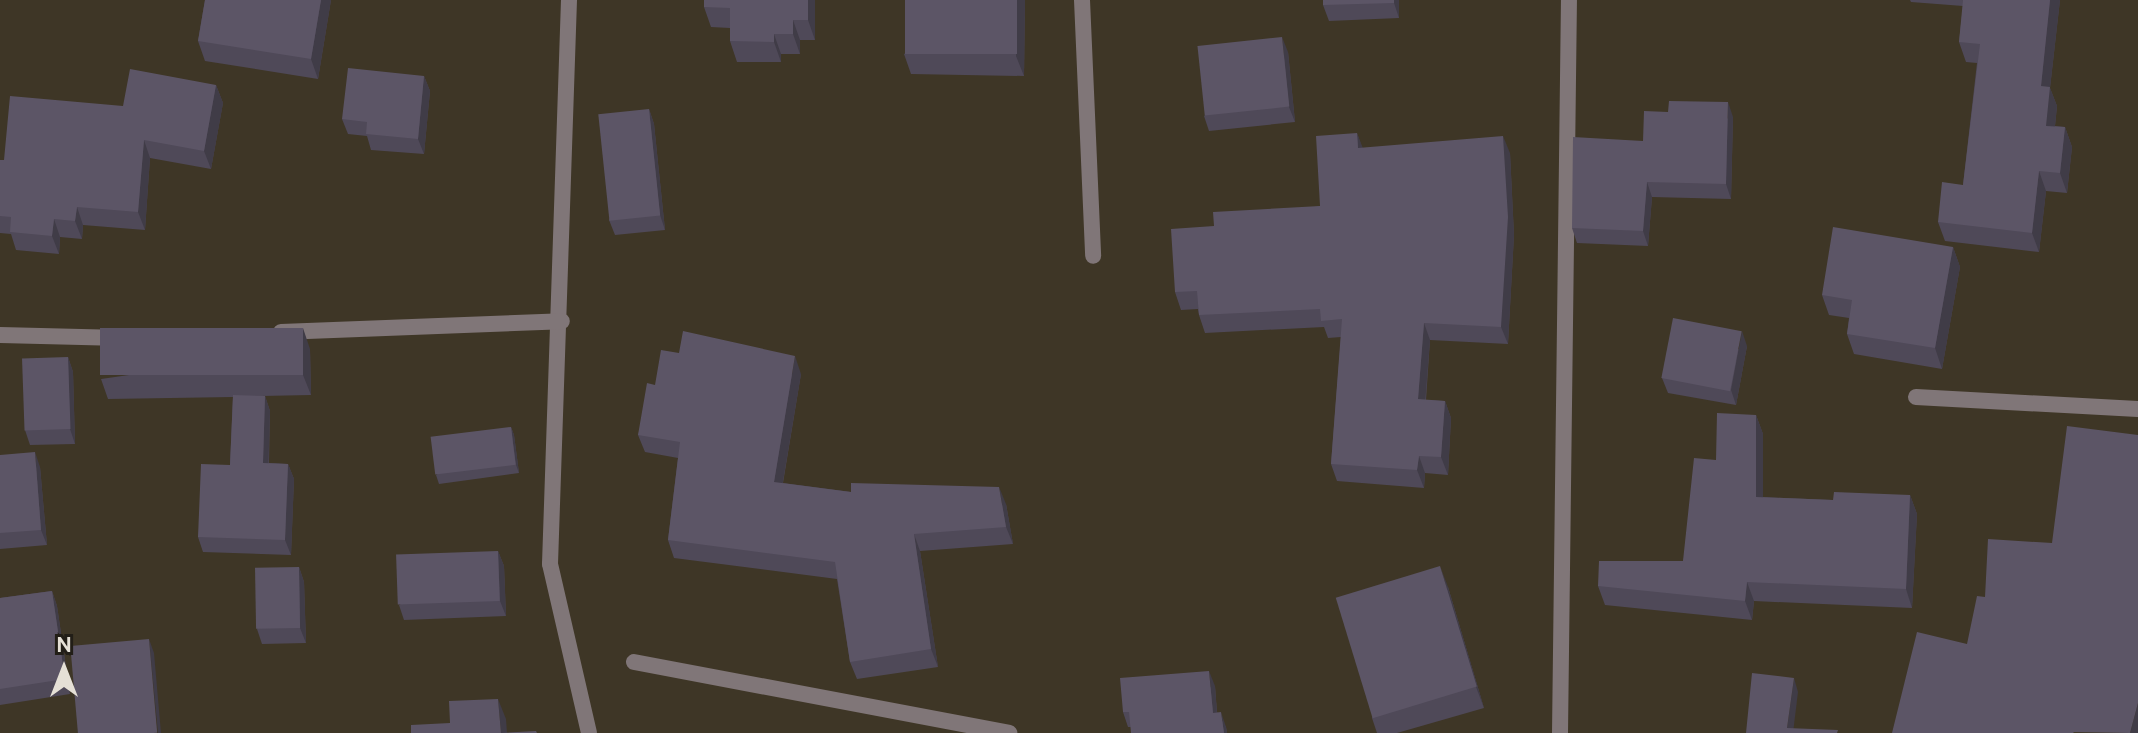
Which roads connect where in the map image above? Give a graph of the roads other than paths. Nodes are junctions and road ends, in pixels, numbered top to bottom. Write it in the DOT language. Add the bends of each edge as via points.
graph roads {
  1 [pos="569,0"];
  2 [pos="1082,0"];
  3 [pos="1569,0"];
  4 [pos="1093,256"];
  5 [pos="562,321"];
  6 [pos="257,334"];
  7 [pos="0,335"];
  8 [pos="148,338"];
  9 [pos="1916,397"];
  10 [pos="2138,409"];
  11 [pos="634,662"];
  12 [pos="589,733"];
  13 [pos="1009,733"];
  14 [pos="1560,733"];
  1 -- 5 [label="street"];
  2 -- 4 [label="street"];
  3 -- 14 [label="street"];
  5 -- 6 [label="street"];
  5 -- 12 [label="street" via="550,564"];
  7 -- 8 [label="street"];
  9 -- 10 [label="street"];
  11 -- 13 [label="street"];
}
